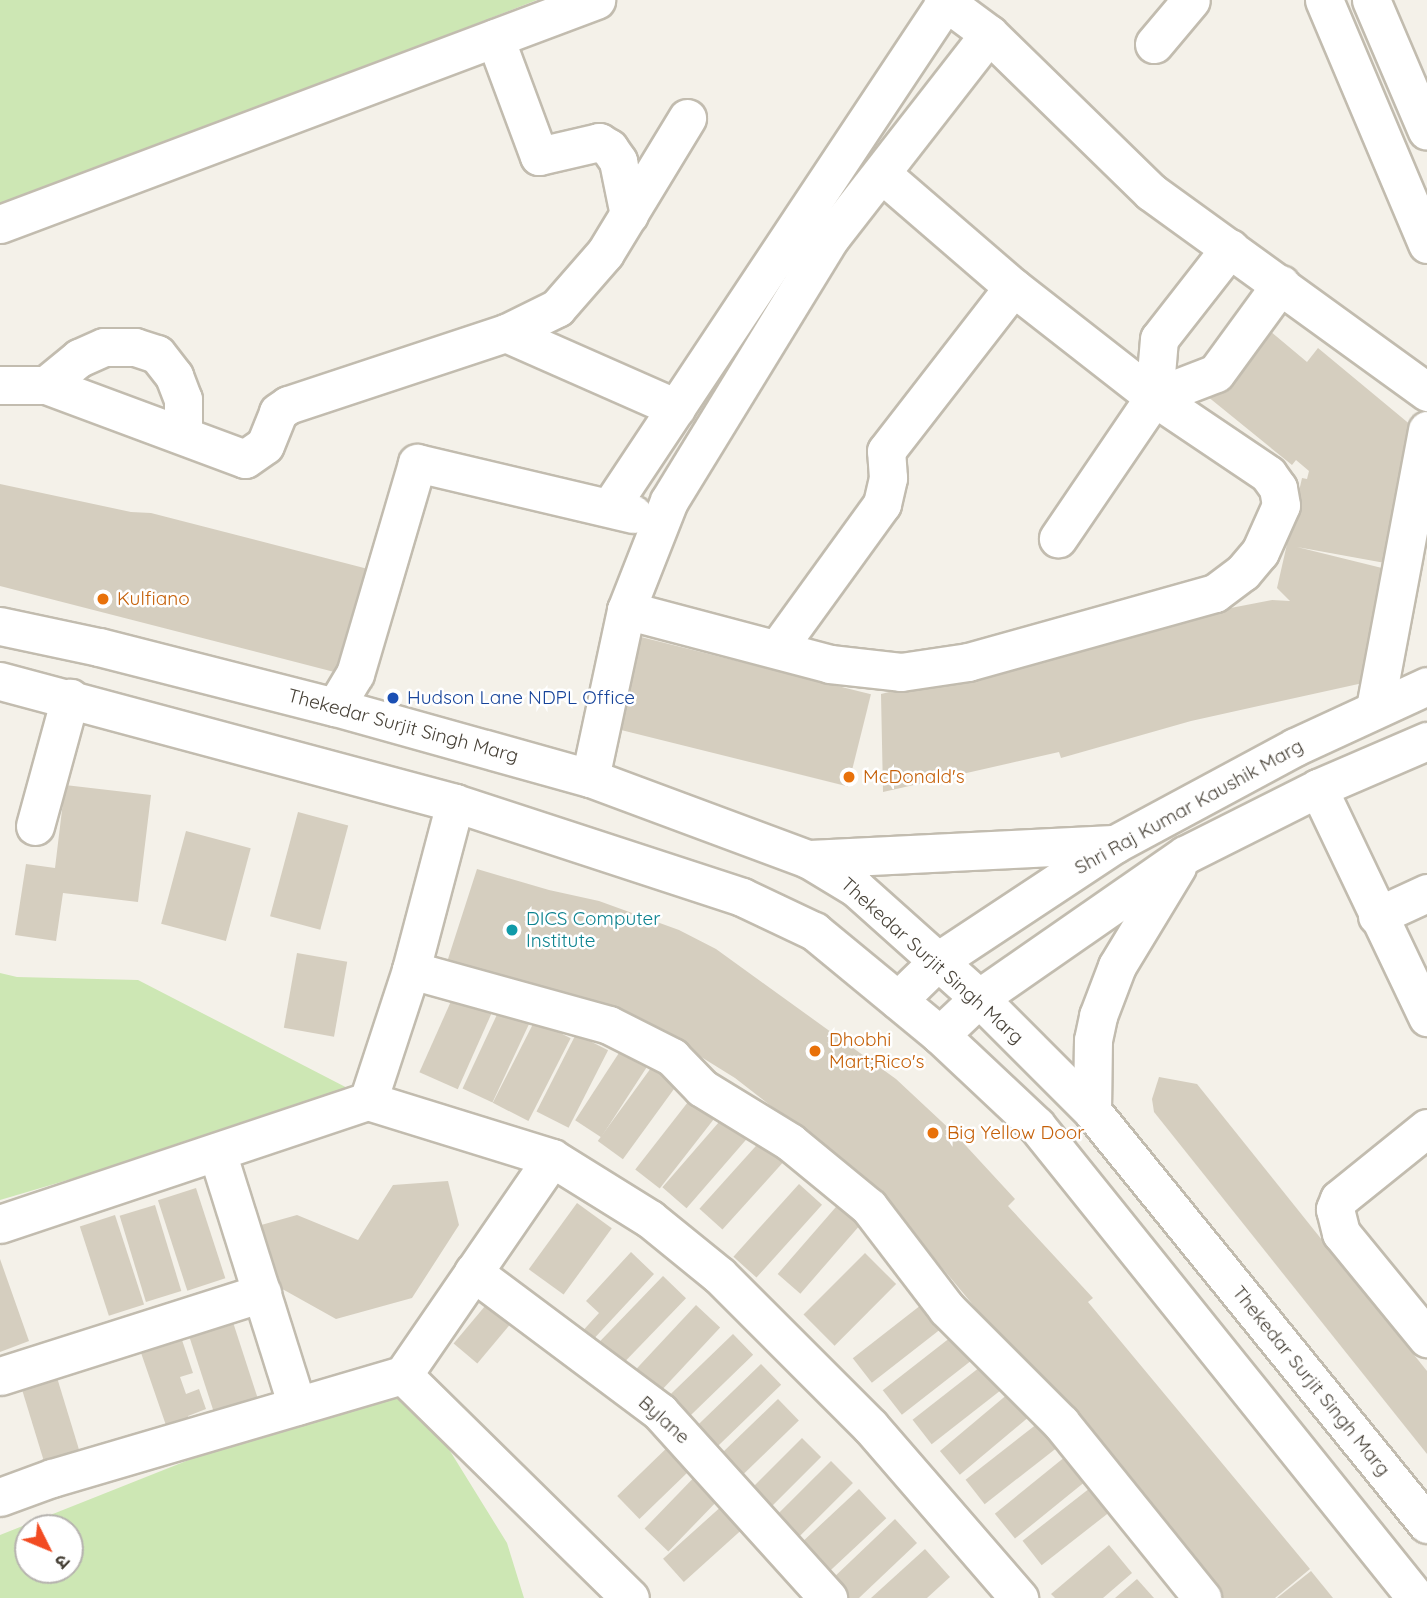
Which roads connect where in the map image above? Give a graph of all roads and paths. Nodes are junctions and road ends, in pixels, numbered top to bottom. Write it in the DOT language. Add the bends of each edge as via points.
graph roads {
  1 [pos="596,0"];
  2 [pos="1191,0"];
  3 [pos="1324,0"];
  4 [pos="1371,0"];
  5 [pos="945,1"];
  6 [pos="989,34"];
  7 [pos="495,38"];
  8 [pos="1154,44"];
  9 [pos="687,118"];
  10 [pos="1427,131"];
  11 [pos="882,174"];
  12 [pos="629,215"];
  13 [pos="0,224"];
  14 [pos="1427,244"];
  15 [pos="1230,248"];
  16 [pos="1281,284"];
  17 [pos="1013,287"];
  18 [pos="506,333"];
  19 [pos="46,385"];
  20 [pos="0,386"];
  21 [pos="1427,392"];
  22 [pos="1154,397"];
  23 [pos="676,408"];
  24 [pos="1427,430"];
  25 [pos="183,434"];
  26 [pos="610,507"];
  27 [pos="661,521"];
  28 [pos="1058,538"];
  29 [pos="626,610"];
  30 [pos="0,626"];
  31 [pos="777,649"];
  32 [pos="0,681"];
  33 [pos="1427,686"];
  34 [pos="70,698"];
  35 [pos="335,707"];
  36 [pos="1375,708"];
  37 [pos="1427,741"];
  38 [pos="590,778"];
  39 [pos="1318,788"];
  40 [pos="455,803"];
  41 [pos="35,826"];
  42 [pos="1115,844"];
  43 [pos="1185,855"];
  44 [pos="808,859"];
  45 [pos="1427,893"];
  46 [pos="1377,916"];
  47 [pos="938,961"];
  48 [pos="411,970"];
  49 [pos="979,998"];
  50 [pos="898,1000"];
  51 [pos="1427,1017"];
  52 [pos="940,1035"];
  53 [pos="368,1101"];
  54 [pos="1093,1111"];
  55 [pos="1427,1128"];
  56 [pos="217,1152"];
  57 [pos="552,1158"];
  58 [pos="0,1224"];
  59 [pos="473,1272"];
  60 [pos="262,1293"];
  61 [pos="1427,1338"];
  62 [pos="403,1375"];
  63 [pos="0,1376"];
  64 [pos="298,1406"];
  65 [pos="0,1497"];
  66 [pos="1427,1524"];
  67 [pos="1411,1588"];
  68 [pos="1012,1596"];
  69 [pos="630,1598"];
  70 [pos="828,1598"];
  71 [pos="1202,1598"];
  1 -- 7 [label="street"];
  2 -- 8 [label="street"];
  3 -- 14 [label="street"];
  4 -- 10 [label="street"];
  5 -- 6 [label="street"];
  5 -- 23 [label="street"];
  6 -- 11 [label="street"];
  6 -- 15 [label="street" via="1151,191"];
  7 -- 12 [label="street" via="539,156 598,142 609,148 618,161"];
  7 -- 13 [label="street"];
  9 -- 12 [label="street"];
  11 -- 17 [label="street"];
  11 -- 27 [label="street" via="831,237"];
  12 -- 18 [label="street" via="557,308"];
  15 -- 16 [label="street"];
  15 -- 22 [label="street" via="1159,339"];
  16 -- 21 [label="street"];
  16 -- 22 [label="street" via="1216,373"];
  17 -- 22 [label="street"];
  17 -- 31 [label="street" via="886,451 888,478 882,504"];
  18 -- 23 [label="street"];
  18 -- 25 [label="street" via="288,405 278,412 265,445 245,459"];
  19 -- 20 [label="street"];
  19 -- 25 [label="street"];
  19 -- 25 [label="street" via="79,358 104,347 135,347 157,354 174,376 183,399"];
  22 -- 28 [label="street"];
  22 -- 31 [label="street" via="1268,474 1278,488 1281,505 1260,552 1244,572 1214,593 968,662 901,672 830,664"];
  23 -- 26 [label="street"];
  24 -- 36 [label="street"];
  26 -- 27 [label="street"];
  26 -- 35 [label="street" via="417,463 355,674"];
  27 -- 29 [label="street"];
  29 -- 31 [label="street"];
  29 -- 38 [label="street"];
  30 -- 35 [label="street, Thekedar Surjit Singh Marg"];
  32 -- 34 [label="street"];
  33 -- 36 [label="street, Shri Raj Kumar Kaushik Marg"];
  34 -- 40 [label="street"];
  34 -- 41 [label="street"];
  35 -- 38 [label="street, Thekedar Surjit Singh Marg"];
  36 -- 42 [label="street, Shri Raj Kumar Kaushik Marg"];
  37 -- 39 [label="street, Shri Raj Kumar Kaushik Marg"];
  38 -- 44 [label="street, Thekedar Surjit Singh Marg"];
  39 -- 43 [label="street, Shri Raj Kumar Kaushik Marg"];
  39 -- 46 [label="street"];
  40 -- 48 [label="street"];
  40 -- 50 [label="street" via="742,897 814,931"];
  42 -- 44 [label="street"];
  42 -- 47 [label="street, Shri Raj Kumar Kaushik Marg"];
  43 -- 49 [label="street, Shri Raj Kumar Kaushik Marg"];
  43 -- 54 [label="street" via="1118,966 1098,1016 1093,1040"];
  44 -- 47 [label="street, Thekedar Surjit Singh Marg" via="856,888"];
  45 -- 46 [label="street"];
  46 -- 51 [label="street"];
  47 -- 49 [label="street, Thekedar Surjit Singh Marg"];
  47 -- 50 [label="street, Shri Raj Kumar Kaushik Marg"];
  48 -- 53 [label="street"];
  48 -- 71 [label="street" via="610,1025 672,1057 702,1088 790,1143 869,1207 947,1309 1061,1423"];
  49 -- 52 [label="street, Shri Raj Kumar Kaushik Marg"];
  49 -- 54 [label="street, Thekedar Surjit Singh Marg"];
  50 -- 52 [label="street"];
  52 -- 67 [label="street" via="1036,1125"];
  53 -- 56 [label="street"];
  53 -- 57 [label="street"];
  54 -- 66 [label="street, Thekedar Surjit Singh Marg"];
  55 -- 61 [label="street" via="1339,1199 1335,1209 1341,1233"];
  56 -- 58 [label="street"];
  56 -- 60 [label="street"];
  57 -- 59 [label="street"];
  57 -- 68 [label="street" via="650,1219 719,1275 870,1426"];
  59 -- 62 [label="street"];
  59 -- 70 [label="street, Bylane" via="660,1412"];
  60 -- 63 [label="street"];
  60 -- 64 [label="street"];
  62 -- 64 [label="street"];
  62 -- 69 [label="street"];
  64 -- 65 [label="street"];
}
